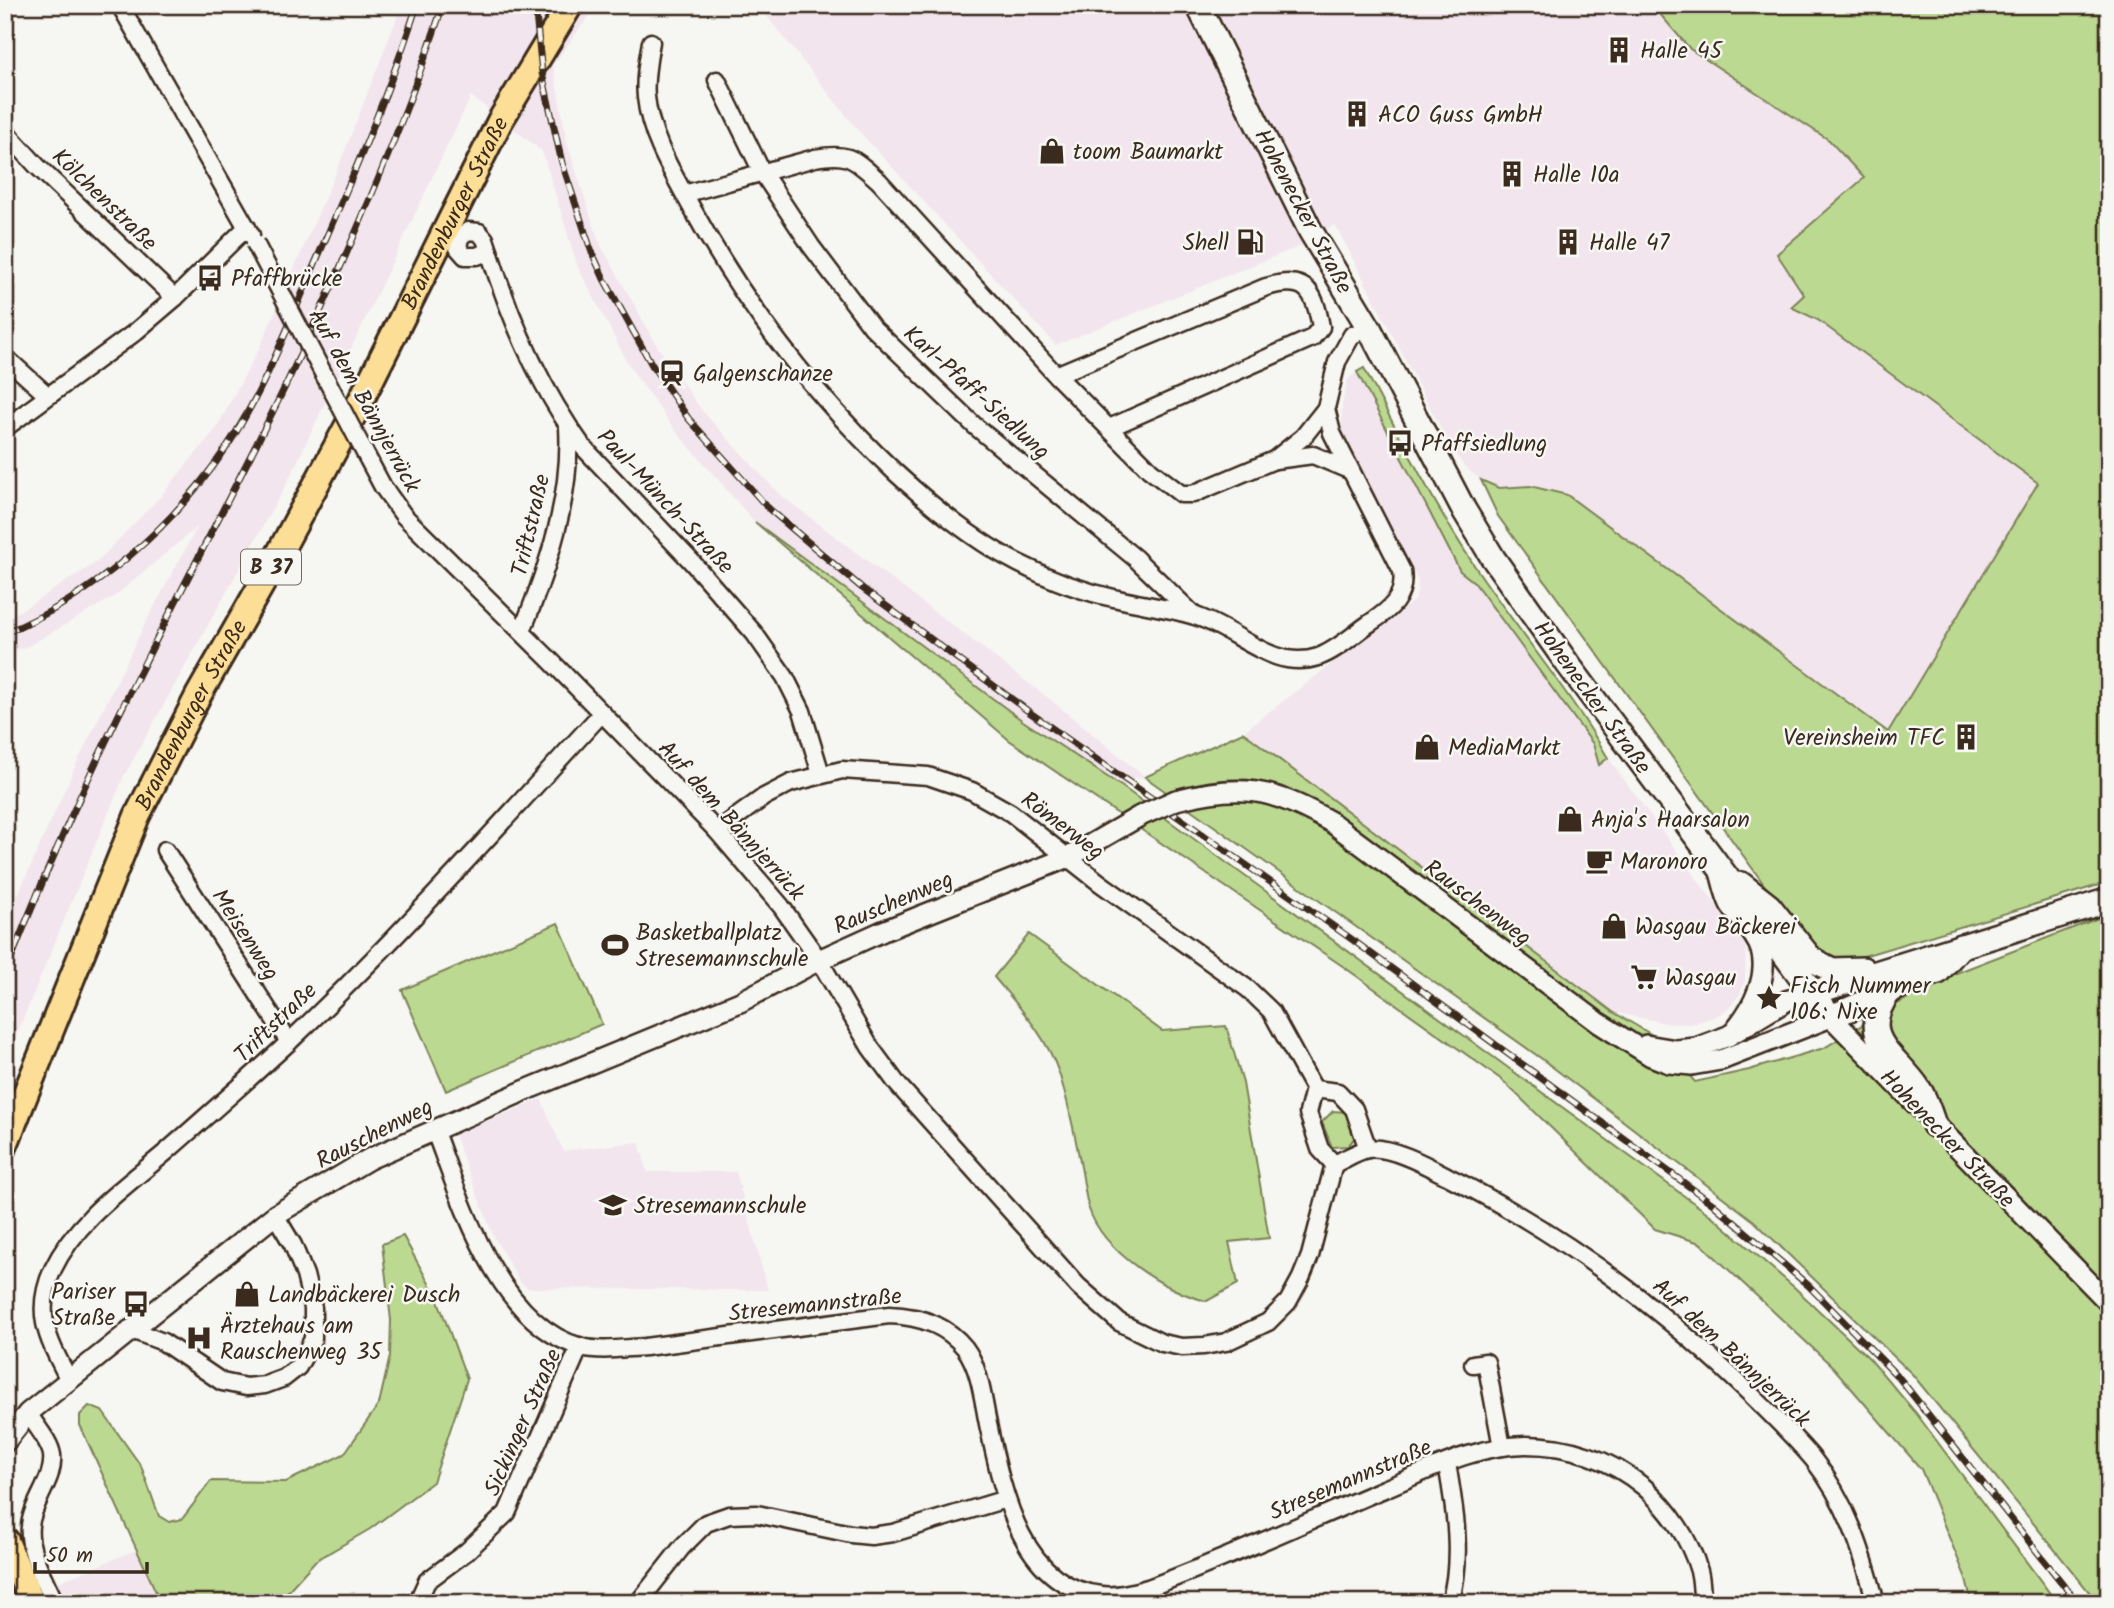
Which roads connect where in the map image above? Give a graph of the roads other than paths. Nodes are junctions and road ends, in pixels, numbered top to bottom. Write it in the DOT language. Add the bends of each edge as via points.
graph roads {
  1 [pos="120,5"];
  2 [pos="570,5"];
  3 [pos="1198,5"];
  4 [pos="652,42"];
  5 [pos="717,80"];
  6 [pos="5,131"];
  7 [pos="762,172"];
  8 [pos="684,194"];
  9 [pos="247,226"];
  10 [pos="489,251"];
  11 [pos="176,298"];
  12 [pos="1368,328"];
  13 [pos="5,357"];
  14 [pos="1056,374"];
  15 [pos="47,396"];
  16 [pos="1326,408"];
  17 [pos="568,427"];
  18 [pos="5,428"];
  19 [pos="1109,428"];
  20 [pos="1274,460"];
  21 [pos="1349,470"];
  22 [pos="1195,616"];
  23 [pos="522,631"];
  24 [pos="602,713"];
  25 [pos="821,774"];
  26 [pos="717,831"];
  27 [pos="165,850"];
  28 [pos="1069,857"];
  29 [pos="1719,868"];
  30 [pos="2109,900"];
  31 [pos="1961,946"];
  32 [pos="819,960"];
  33 [pos="1888,968"];
  34 [pos="1889,992"];
  35 [pos="1812,993"];
  36 [pos="1831,1017"];
  37 [pos="1728,1036"];
  38 [pos="289,1042"];
  39 [pos="1634,1044"];
  40 [pos="1314,1089"];
  41 [pos="1934,1125"];
  42 [pos="434,1129"];
  43 [pos="5,1145"];
  44 [pos="1368,1149"];
  45 [pos="1334,1164"];
  46 [pos="275,1215"];
  47 [pos="2109,1303"];
  48 [pos="129,1329"];
  49 [pos="580,1346"];
  50 [pos="1474,1364"];
  51 [pos="68,1378"];
  52 [pos="28,1413"];
  53 [pos="5,1423"];
  54 [pos="5,1442"];
  55 [pos="1502,1447"];
  56 [pos="1447,1464"];
  57 [pos="1006,1499"];
  58 [pos="6,1541"];
  59 [pos="32,1603"];
  60 [pos="55,1603"];
  61 [pos="417,1603"];
  62 [pos="638,1603"];
  63 [pos="1450,1603"];
  64 [pos="1703,1603"];
  65 [pos="1876,1603"];
  1 -- 9 [label="street, Auf dem Bännjerrück"];
  2 -- 43 [label="main road, Brandenburger Straße / B 37" via="500,121 355,412 137,816"];
  3 -- 12 [label="main road, Hohenecker Straße" via="1310,230"];
  4 -- 8 [label="street, Karl-Pfaff-Siedlung" via="646,96 650,116"];
  5 -- 7 [label="street, Karl-Pfaff-Siedlung"];
  6 -- 11 [label="street, Kölchenstraße"];
  7 -- 8 [label="street"];
  7 -- 14 [label="street" via="832,155 852,158 879,181"];
  7 -- 22 [label="street, Karl-Pfaff-Siedlung" via="872,327 975,426 1135,558"];
  8 -- 22 [label="street, Karl-Pfaff-Siedlung" via="786,355 853,432 925,499 979,540 1053,579"];
  9 -- 11 [label="street"];
  9 -- 23 [label="street, Auf dem Bännjerrück, bridge" via="383,487 404,516"];
  10 -- 17 [label="street, Paul-Münch-Straße" via="522,337"];
  11 -- 15 [label="street"];
  12 -- 16 [label="street" via="1352,335 1341,351"];
  12 -- 29 [label="main road, Hohenecker Straße" via="1493,558"];
  13 -- 15 [label="street"];
  14 -- 19 [label="street"];
  14 -- 19 [label="street" via="1266,287 1285,282 1308,290 1321,327 1312,338"];
  15 -- 18 [label="street"];
  16 -- 20 [label="street" via="1303,437"];
  16 -- 21 [label="street, Karl-Pfaff-Siedlung"];
  17 -- 23 [label="street, Triftstraße" via="570,454 560,513"];
  17 -- 25 [label="street, Paul-Münch-Straße" via="754,633 802,711"];
  19 -- 20 [label="street" via="1181,494 1193,494"];
  20 -- 21 [label="street" via="1313,455"];
  21 -- 22 [label="street, Karl-Pfaff-Siedlung" via="1402,571 1404,584 1390,608 1321,656 1304,660 1270,653"];
  23 -- 24 [label="street, Auf dem Bännjerrück"];
  24 -- 26 [label="street, Auf dem Bännjerrück"];
  24 -- 38 [label="street, Triftstraße"];
  25 -- 26 [label="street, Römerweg" via="764,797"];
  25 -- 28 [label="street, Römerweg" via="853,770 928,776 972,791 1011,813"];
  26 -- 32 [label="street, Auf dem Bännjerrück" via="781,906"];
  27 -- 38 [label="street, Meisenweg"];
  28 -- 32 [label="street, Rauschenweg"];
  28 -- 39 [label="street, Rauschenweg, bridge" via="1176,800 1213,791 1270,793 1331,822 1599,1023"];
  28 -- 40 [label="street, Römerweg" via="1248,989 1271,1011"];
  29 -- 33 [label="main road" via="1769,906 1811,959 1832,970"];
  29 -- 35 [label="main road, Hohenecker Straße"];
  29 -- 37 [label="street" via="1729,902 1761,950 1762,962 1750,1012"];
  30 -- 31 [label="main road"];
  31 -- 33 [label="main road"];
  31 -- 34 [label="main road" via="1937,972"];
  32 -- 42 [label="street, Rauschenweg" via="740,1002"];
  32 -- 45 [label="street, Auf dem Bännjerrück" via="898,1085 1078,1286 1119,1322 1162,1343 1182,1347 1226,1342 1268,1322 1288,1302 1310,1255"];
  33 -- 35 [label="main road"];
  34 -- 36 [label="main road"];
  34 -- 41 [label="main road" via="1876,1016 1877,1037 1920,1090"];
  35 -- 36 [label="main road, Hohenecker Straße"];
  35 -- 37 [label="street, Rauschenweg" via="1786,1001"];
  36 -- 39 [label="street, Rauschenweg" via="1721,1060 1692,1065 1669,1063"];
  36 -- 41 [label="street, Hohenecker Straße"];
  37 -- 39 [label="street, Rauschenweg" via="1676,1051"];
  38 -- 51 [label="street, Triftstraße" via="71,1238 53,1270 42,1304 48,1338"];
  40 -- 44 [label="street" via="1338,1092 1354,1109"];
  40 -- 45 [label="street" via="1308,1113 1320,1149"];
  41 -- 47 [label="street, Hohenecker Straße"];
  42 -- 46 [label="street, Rauschenweg" via="369,1159"];
  42 -- 49 [label="street, Stresemannstraße" via="496,1274 537,1322"];
  44 -- 45 [label="street"];
  44 -- 65 [label="street, Auf dem Bännjerrück" via="1392,1152 1427,1166 1572,1247 1702,1348 1813,1460 1844,1505 1863,1550"];
  46 -- 48 [label="street, Rauschenweg"];
  46 -- 48 [label="street" via="293,1245 313,1308 313,1339 298,1367 285,1378 246,1387 222,1382 163,1342"];
  48 -- 51 [label="street, Rauschenweg"];
  49 -- 57 [label="street, Stresemannstraße" via="645,1347 889,1315 933,1323 966,1349 974,1365"];
  49 -- 61 [label="street, Sickinger Straße" via="507,1513 427,1581"];
  50 -- 55 [label="street" via="1486,1362"];
  51 -- 52 [label="street, Rauschenweg"];
  52 -- 53 [label="street, Rauschenweg"];
  52 -- 54 [label="street, Rauschenweg"];
  52 -- 60 [label="street" via="52,1453 51,1469 29,1528"];
  55 -- 56 [label="street, Stresemannstraße"];
  55 -- 64 [label="street, Stresemannstraße" via="1571,1450 1631,1477 1666,1508 1686,1540 1699,1572"];
  56 -- 57 [label="street, Stresemannstraße" via="1177,1577 1123,1594 1082,1591 1046,1569 1018,1530"];
  56 -- 63 [label="street" via="1457,1555"];
  57 -- 62 [label="street" via="871,1536 757,1514 729,1515 706,1523 682,1546"];
  58 -- 59 [label="main road"];
}
